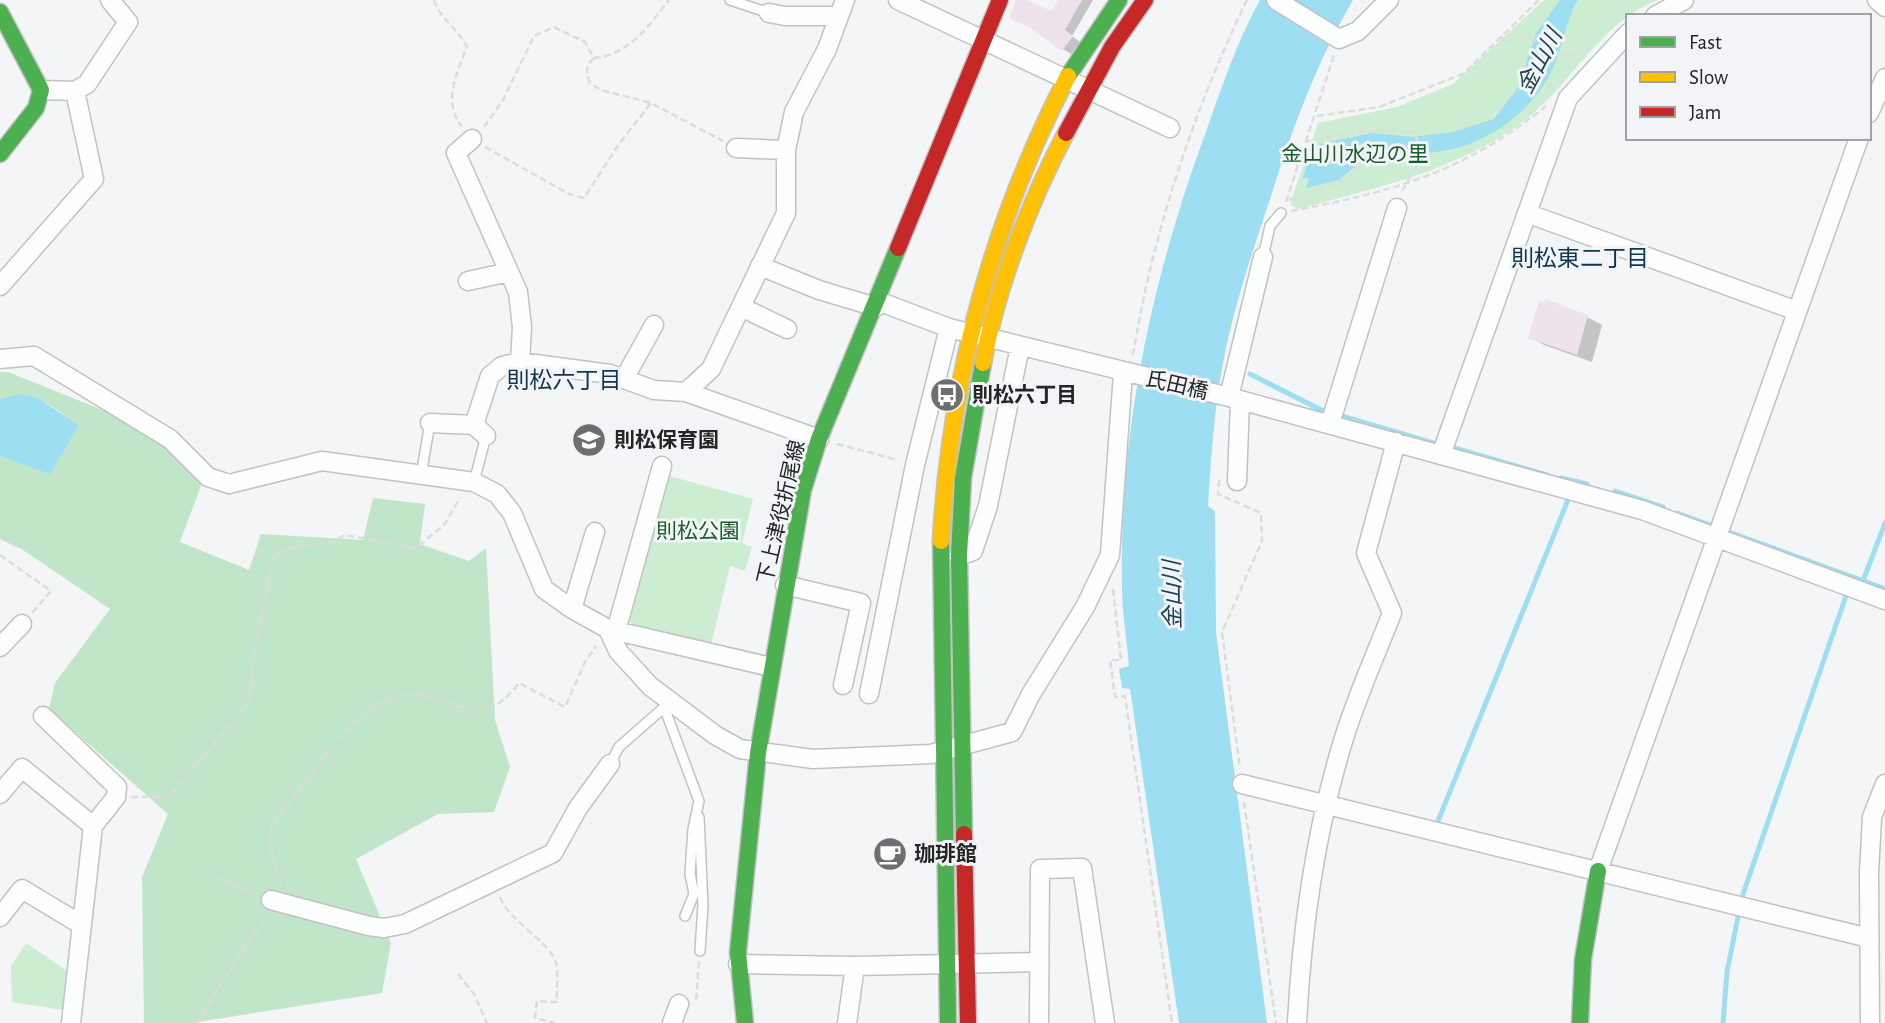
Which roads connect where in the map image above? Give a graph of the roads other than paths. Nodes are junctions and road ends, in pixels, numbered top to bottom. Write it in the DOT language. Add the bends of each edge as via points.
graph roads {
  1 [pos="110,0"];
  2 [pos="730,0"];
  3 [pos="898,0"];
  4 [pos="1000,0"];
  5 [pos="1119,0"];
  6 [pos="1145,0"];
  7 [pos="1276,0"];
  8 [pos="1389,0"];
  9 [pos="1685,0"];
  10 [pos="1877,0"];
  11 [pos="1885,7"];
  12 [pos="842,8"];
  13 [pos="769,13"];
  14 [pos="1659,14"];
  15 [pos="1,18"];
  16 [pos="1626,35"];
  17 [pos="984,41"];
  18 [pos="1067,78"];
  19 [pos="1885,78"];
  20 [pos="1089,89"];
  21 [pos="41,90"];
  22 [pos="75,91"];
  23 [pos="1871,109"];
  24 [pos="1170,128"];
  25 [pos="472,139"];
  26 [pos="1858,140"];
  27 [pos="736,148"];
  28 [pos="786,150"];
  29 [pos="0,154"];
  30 [pos="1397,208"];
  31 [pos="1281,213"];
  32 [pos="1528,214"];
  33 [pos="1263,257"];
  34 [pos="760,266"];
  35 [pos="509,272"];
  36 [pos="468,281"];
  37 [pos="0,286"];
  38 [pos="877,304"];
  39 [pos="741,307"];
  40 [pos="1797,311"];
  41 [pos="654,325"];
  42 [pos="949,328"];
  43 [pos="787,329"];
  44 [pos="969,333"];
  45 [pos="988,336"];
  46 [pos="1020,346"];
  47 [pos="0,359"];
  48 [pos="520,362"];
  49 [pos="1127,373"];
  50 [pos="624,379"];
  51 [pos="686,392"];
  52 [pos="1231,398"];
  53 [pos="430,423"];
  54 [pos="1330,424"];
  55 [pos="480,431"];
  56 [pos="825,440"];
  57 [pos="1395,442"];
  58 [pos="1441,455"];
  59 [pos="662,466"];
  60 [pos="913,472"];
  61 [pos="421,475"];
  62 [pos="1237,481"];
  63 [pos="474,482"];
  64 [pos="944,483"];
  65 [pos="595,532"];
  66 [pos="1716,537"];
  67 [pos="959,556"];
  68 [pos="785,585"];
  69 [pos="1885,600"];
  70 [pos="572,609"];
  71 [pos="22,624"];
  72 [pos="612,630"];
  73 [pos="0,647"];
  74 [pos="771,667"];
  75 [pos="843,685"];
  76 [pos="869,694"];
  77 [pos="667,705"];
  78 [pos="43,716"];
  79 [pos="962,747"];
  80 [pos="758,753"];
  81 [pos="942,754"];
  82 [pos="610,764"];
  83 [pos="1242,784"];
  84 [pos="1885,784"];
  85 [pos="0,794"];
  86 [pos="699,802"];
  87 [pos="1326,805"];
  88 [pos="93,826"];
  89 [pos="1598,871"];
  90 [pos="277,902"];
  91 [pos="685,916"];
  92 [pos="0,917"];
  93 [pos="80,924"];
  94 [pos="1869,938"];
  95 [pos="700,951"];
  96 [pos="1039,961"];
  97 [pos="967,963"];
  98 [pos="738,964"];
  99 [pos="948,964"];
  100 [pos="855,966"];
  101 [pos="679,1004"];
  102 [pos="71,1023"];
  103 [pos="672,1023"];
  104 [pos="744,1023"];
  105 [pos="847,1023"];
  106 [pos="948,1023"];
  107 [pos="968,1023"];
  108 [pos="1039,1023"];
  109 [pos="1105,1023"];
  110 [pos="1297,1023"];
  111 [pos="1580,1023"];
  112 [pos="1870,1023"];
  1 -- 22 [label="street" via="128,22 87,84"];
  2 -- 13 [label="lane"];
  3 -- 17 [label="street"];
  4 -- 17 [label="street, 下上津役折尾線"];
  5 -- 18 [label="street"];
  6 -- 20 [label="street"];
  7 -- 8 [label="street" via="1337,38 1357,31"];
  9 -- 14 [label="street"];
  10 -- 11 [label="street"];
  12 -- 13 [label="street" via="785,16"];
  12 -- 28 [label="street" via="827,49 793,112"];
  15 -- 21 [label="street"];
  16 -- 32 [label="street" via="1568,98"];
  17 -- 18 [label="street"];
  17 -- 38 [label="street, 下上津役折尾線"];
  18 -- 20 [label="street"];
  18 -- 44 [label="street" via="1014,198"];
  19 -- 23 [label="street"];
  20 -- 24 [label="street"];
  20 -- 45 [label="street" via="1030,209"];
  21 -- 22 [label="street"];
  21 -- 29 [label="street" via="36,108"];
  22 -- 37 [label="street" via="94,179"];
  25 -- 35 [label="street" via="456,153"];
  26 -- 40 [label="street"];
  27 -- 28 [label="street"];
  28 -- 34 [label="street" via="786,213"];
  30 -- 54 [label="street"];
  31 -- 33 [label="lane" via="1270,226"];
  32 -- 40 [label="street"];
  32 -- 58 [label="street"];
  33 -- 52 [label="street"];
  34 -- 38 [label="street, 氏田橋" via="819,290"];
  34 -- 39 [label="street"];
  35 -- 36 [label="street"];
  35 -- 48 [label="street" via="518,292"];
  38 -- 42 [label="street, 氏田橋"];
  38 -- 56 [label="street, 下上津役折尾線"];
  39 -- 43 [label="street"];
  39 -- 51 [label="street" via="711,369"];
  40 -- 66 [label="street"];
  41 -- 50 [label="street"];
  42 -- 44 [label="street, 氏田橋"];
  42 -- 60 [label="street"];
  44 -- 45 [label="street, 氏田橋"];
  44 -- 64 [label="street"];
  45 -- 46 [label="street, 氏田橋"];
  45 -- 67 [label="street" via="963,478"];
  46 -- 49 [label="street, 氏田橋"];
  46 -- 67 [label="street" via="988,506 973,551"];
  47 -- 61 [label="street" via="34,356 170,439 208,477 229,484 322,461"];
  48 -- 50 [label="street"];
  48 -- 55 [label="street" via="502,366 490,376"];
  49 -- 52 [label="street, 氏田橋"];
  49 -- 79 [label="street" via="1110,555 1012,732"];
  50 -- 51 [label="street" via="654,390"];
  51 -- 56 [label="street"];
  52 -- 54 [label="street, 氏田橋"];
  52 -- 62 [label="street"];
  53 -- 55 [label="street"];
  53 -- 61 [label="lane"];
  54 -- 57 [label="street, 氏田橋"];
  55 -- 63 [label="lane"];
  56 -- 68 [label="street, 下上津役折尾線" via="803,490"];
  57 -- 58 [label="street, 氏田橋"];
  57 -- 87 [label="street" via="1366,553 1392,613 1344,737"];
  58 -- 66 [label="street, 氏田橋" via="1642,510"];
  59 -- 72 [label="street"];
  60 -- 64 [label="street"];
  60 -- 76 [label="street"];
  61 -- 63 [label="street"];
  63 -- 70 [label="street" via="497,494 512,513 544,589"];
  64 -- 81 [label="street"];
  65 -- 70 [label="street"];
  66 -- 69 [label="street, 氏田橋"];
  66 -- 89 [label="street"];
  67 -- 79 [label="street"];
  68 -- 74 [label="street, 下上津役折尾線"];
  68 -- 75 [label="street" via="861,603"];
  70 -- 72 [label="street"];
  71 -- 73 [label="street"];
  72 -- 74 [label="street"];
  72 -- 77 [label="street" via="618,651"];
  74 -- 80 [label="street, 下上津役折尾線"];
  77 -- 80 [label="street" via="740,749"];
  77 -- 82 [label="lane" via="619,747"];
  77 -- 86 [label="lane"];
  78 -- 88 [label="street" via="117,787 116,797"];
  79 -- 81 [label="street"];
  79 -- 97 [label="street"];
  80 -- 81 [label="street" via="813,759"];
  80 -- 98 [label="street, 下上津役折尾線"];
  81 -- 99 [label="street"];
  82 -- 90 [label="street" via="553,853 414,921 384,928"];
  83 -- 87 [label="street"];
  84 -- 94 [label="street" via="1872,817"];
  85 -- 88 [label="street" via="22,768"];
  86 -- 91 [label="lane" via="690,874 694,894"];
  86 -- 95 [label="lane"];
  87 -- 89 [label="street"];
  87 -- 110 [label="street" via="1301,944"];
  88 -- 93 [label="street"];
  89 -- 94 [label="street"];
  89 -- 111 [label="street" via="1583,959"];
  92 -- 93 [label="street" via="22,889"];
  93 -- 102 [label="street"];
  94 -- 112 [label="street"];
  96 -- 97 [label="street"];
  96 -- 108 [label="street"];
  96 -- 109 [label="street" via="1040,870 1082,868"];
  97 -- 99 [label="street"];
  97 -- 107 [label="street"];
  98 -- 100 [label="street"];
  98 -- 104 [label="street, 下上津役折尾線"];
  99 -- 100 [label="street"];
  99 -- 106 [label="street"];
  100 -- 105 [label="street"];
  101 -- 103 [label="street"];
}
